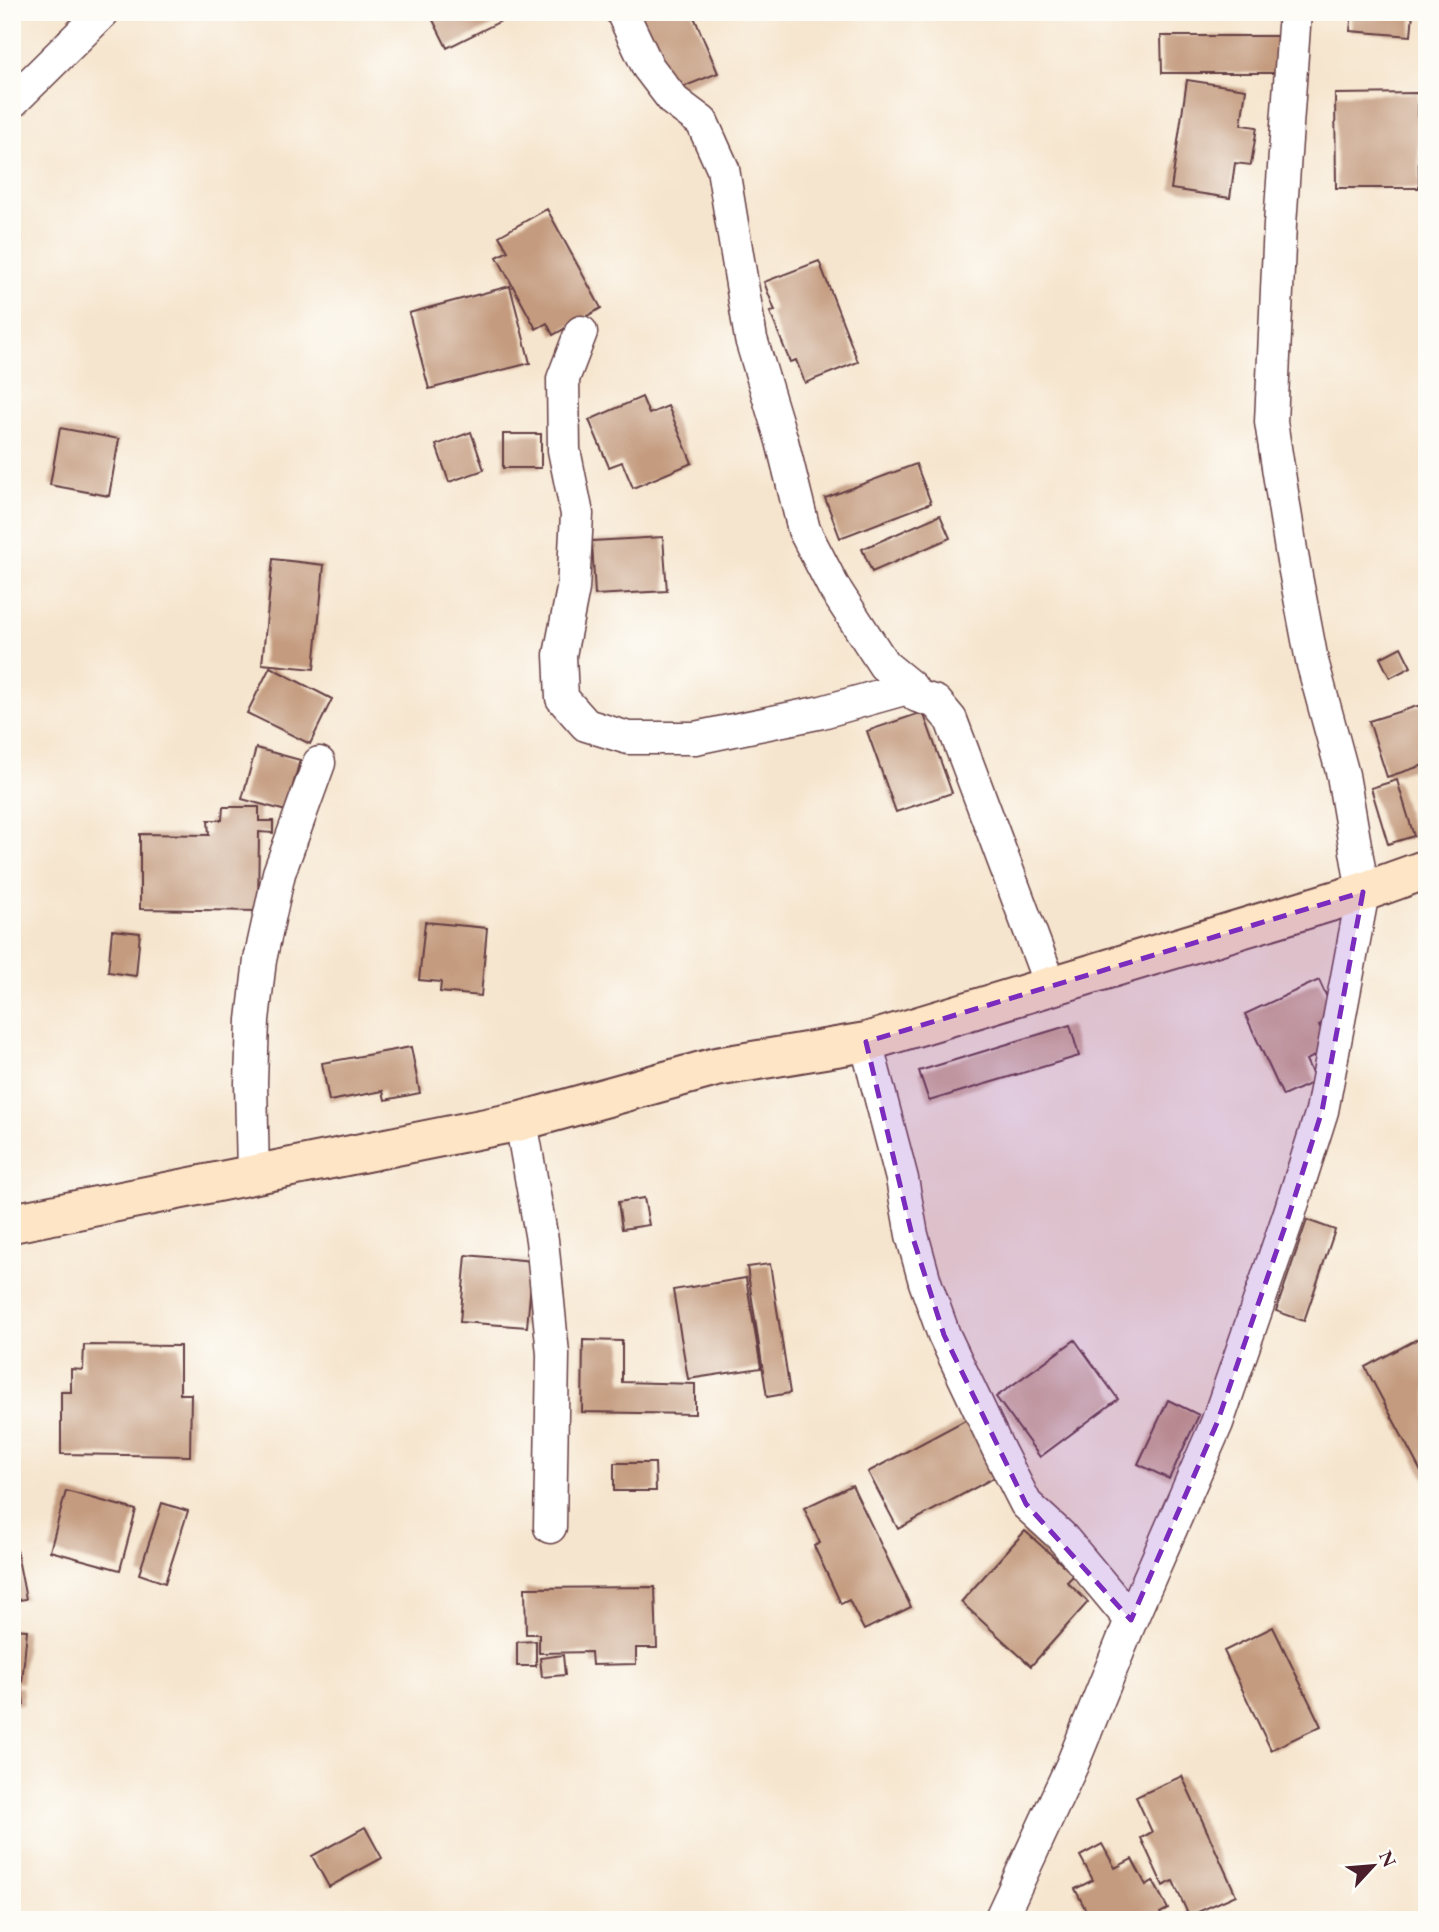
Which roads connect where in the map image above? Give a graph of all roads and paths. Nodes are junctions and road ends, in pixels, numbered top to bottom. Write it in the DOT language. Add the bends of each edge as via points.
graph roads {
  1 [pos="103,12"];
  2 [pos="622,12"];
  3 [pos="1295,12"];
  4 [pos="12,102"];
  5 [pos="582,332"];
  6 [pos="911,687"];
  7 [pos="319,763"];
  8 [pos="1427,869"];
  9 [pos="1363,892"];
  10 [pos="1051,987"];
  11 [pos="866,1042"];
  12 [pos="521,1121"];
  13 [pos="253,1175"];
  14 [pos="12,1223"];
  15 [pos="550,1527"];
  16 [pos="1131,1620"];
  17 [pos="1000,1920"];
  1 -- 4 [label="street"];
  2 -- 6 [label="street" via="648,67 674,101 702,122 723,169 751,340 804,530 833,586 884,665"];
  3 -- 9 [label="street" via="1271,422 1312,661 1343,775"];
  5 -- 6 [label="street" via="563,379 564,450 577,514 573,589 560,655 562,698 586,725 628,738 695,738 822,712"];
  6 -- 10 [label="street" via="917,696 936,702 951,720"];
  7 -- 13 [label="street" via="279,873 260,960 252,1032"];
  8 -- 9 [label="main road"];
  9 -- 10 [label="main road"];
  9 -- 16 [label="street" via="1322,1111 1293,1202 1217,1423"];
  10 -- 11 [label="main road"];
  11 -- 12 [label="main road" via="716,1068"];
  11 -- 16 [label="street" via="912,1235 944,1335 1026,1504 1061,1536"];
  12 -- 13 [label="main road"];
  12 -- 15 [label="street" via="542,1240 552,1354"];
  13 -- 14 [label="main road"];
  16 -- 17 [label="street" via="1072,1765"];
}
